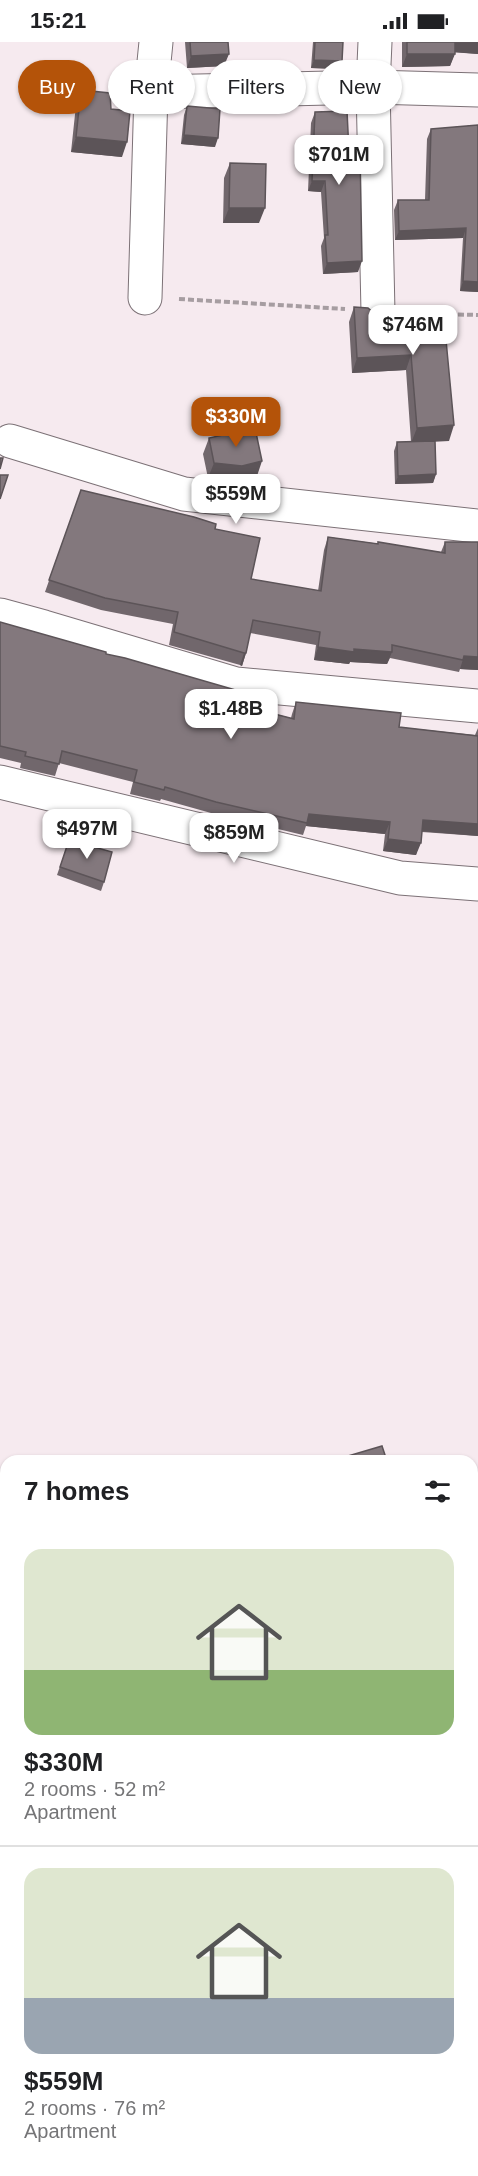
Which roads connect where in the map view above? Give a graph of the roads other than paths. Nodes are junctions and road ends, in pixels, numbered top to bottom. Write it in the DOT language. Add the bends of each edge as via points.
graph roads {
  1 [pos="156,42"];
  2 [pos="375,42"];
  3 [pos="154,60"];
  4 [pos="374,60"];
  5 [pos="318,88"];
  6 [pos="402,88"];
  7 [pos="478,90"];
  8 [pos="195,91"];
  9 [pos="150,114"];
  10 [pos="374,114"];
  11 [pos="145,298"];
  12 [pos="378,312"];
  13 [pos="10,441"];
  14 [pos="478,525"];
  15 [pos="0,615"];
  16 [pos="478,706"];
  17 [pos="0,782"];
  18 [pos="478,884"];
  1 -- 3 [label="street"];
  2 -- 4 [label="street"];
  5 -- 8 [label="street"];
  6 -- 7 [label="street"];
  9 -- 11 [label="street"];
  10 -- 12 [label="street"];
  13 -- 14 [label="street" via="184,494"];
  15 -- 16 [label="street" via="236,684"];
  17 -- 18 [label="street" via="400,878"];
}
